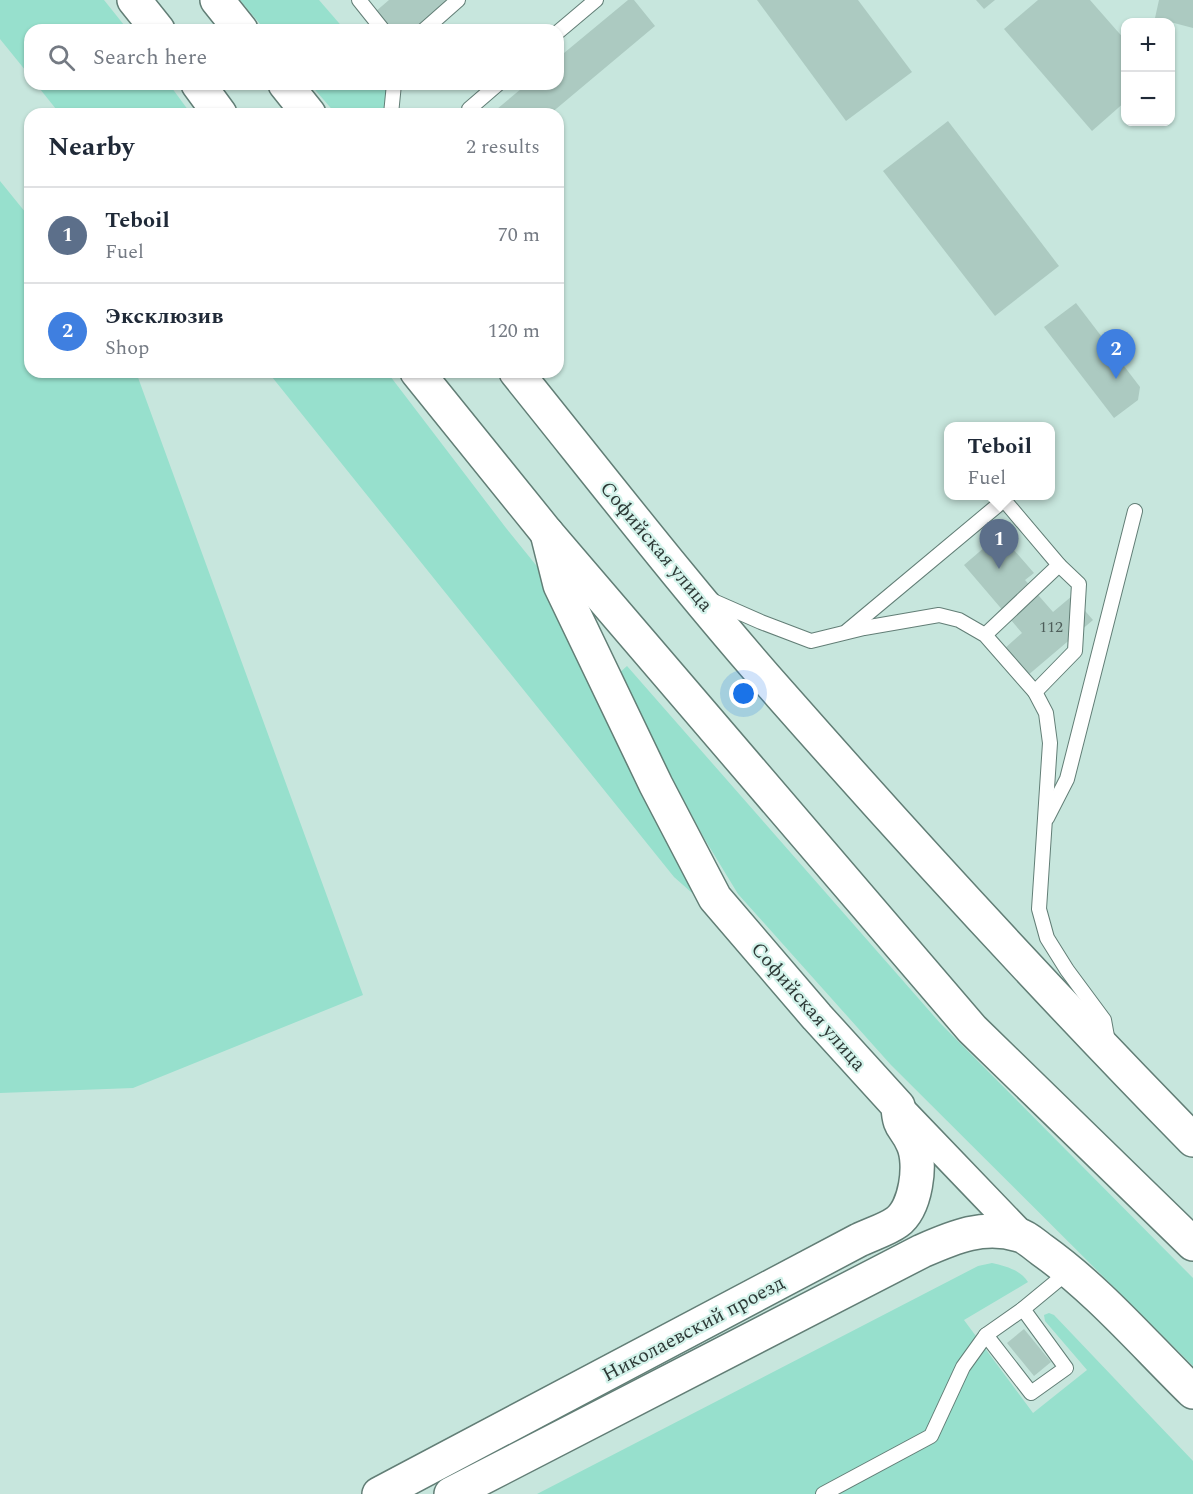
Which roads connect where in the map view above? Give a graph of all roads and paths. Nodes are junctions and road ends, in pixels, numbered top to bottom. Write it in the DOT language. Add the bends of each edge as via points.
graph roads {
  1 [pos="134,0"];
  2 [pos="217,0"];
  3 [pos="359,0"];
  4 [pos="458,0"];
  5 [pos="596,0"];
  6 [pos="153,24"];
  7 [pos="237,24"];
  8 [pos="378,24"];
  9 [pos="431,24"];
  10 [pos="564,27"];
  11 [pos="202,90"];
  12 [pos="290,90"];
  13 [pos="394,90"];
  14 [pos="491,90"];
  15 [pos="216,108"];
  16 [pos="304,108"];
  17 [pos="392,108"];
  18 [pos="470,108"];
  19 [pos="422,378"];
  20 [pos="521,378"];
  21 [pos="1135,511"];
  22 [pos="547,533"];
  23 [pos="1059,565"];
  24 [pos="696,594"];
  25 [pos="845,633"];
  26 [pos="985,635"];
  27 [pos="1035,692"];
  28 [pos="1044,826"];
  29 [pos="1110,1053"];
  30 [pos="898,1106"];
  31 [pos="1193,1140"];
  32 [pos="1022,1235"];
  33 [pos="1193,1244"];
  34 [pos="1070,1270"];
  35 [pos="1023,1309"];
  36 [pos="986,1335"];
  37 [pos="1193,1392"];
  38 [pos="379,1494"];
  39 [pos="451,1494"];
  40 [pos="823,1494"];
  1 -- 6 [label="main road"];
  2 -- 7 [label="main road"];
  3 -- 8 [label="lane"];
  4 -- 9 [label="lane"];
  5 -- 10 [label="lane"];
  11 -- 15 [label="main road"];
  12 -- 16 [label="main road"];
  13 -- 17 [label="lane"];
  14 -- 18 [label="lane"];
  19 -- 22 [label="main road, Софийская улица"];
  20 -- 24 [label="main road, Софийская улица"];
  21 -- 28 [label="lane" via="1067,779"];
  22 -- 30 [label="main road, Софийская улица" via="560,585 715,898"];
  22 -- 33 [label="main road, Софийская улица" via="972,1029"];
  23 -- 25 [label="lane" via="1004,500"];
  23 -- 26 [label="lane"];
  23 -- 27 [label="lane" via="1079,584 1075,651"];
  24 -- 25 [label="lane" via="811,640"];
  24 -- 29 [label="main road, Софийская улица" via="787,702"];
  25 -- 26 [label="lane" via="939,615 959,620"];
  26 -- 27 [label="lane"];
  27 -- 28 [label="lane" via="1046,712 1050,743"];
  28 -- 29 [label="lane" via="1038,909 1047,938 1104,1020"];
  29 -- 31 [label="main road, Софийская улица"];
  30 -- 32 [label="street, Софийская улица"];
  30 -- 38 [label="main road, Николаевский проезд" via="899,1123 914,1145 916,1190 897,1222"];
  32 -- 34 [label="main road, Софийская улица"];
  32 -- 39 [label="main road, Николаевский проезд" via="977,1231 922,1251"];
  34 -- 35 [label="lane"];
  34 -- 37 [label="main road, Софийская улица"];
  35 -- 36 [label="lane"];
  35 -- 36 [label="lane" via="1066,1368 1031,1393"];
  36 -- 40 [label="lane" via="963,1368 931,1436"];
}
